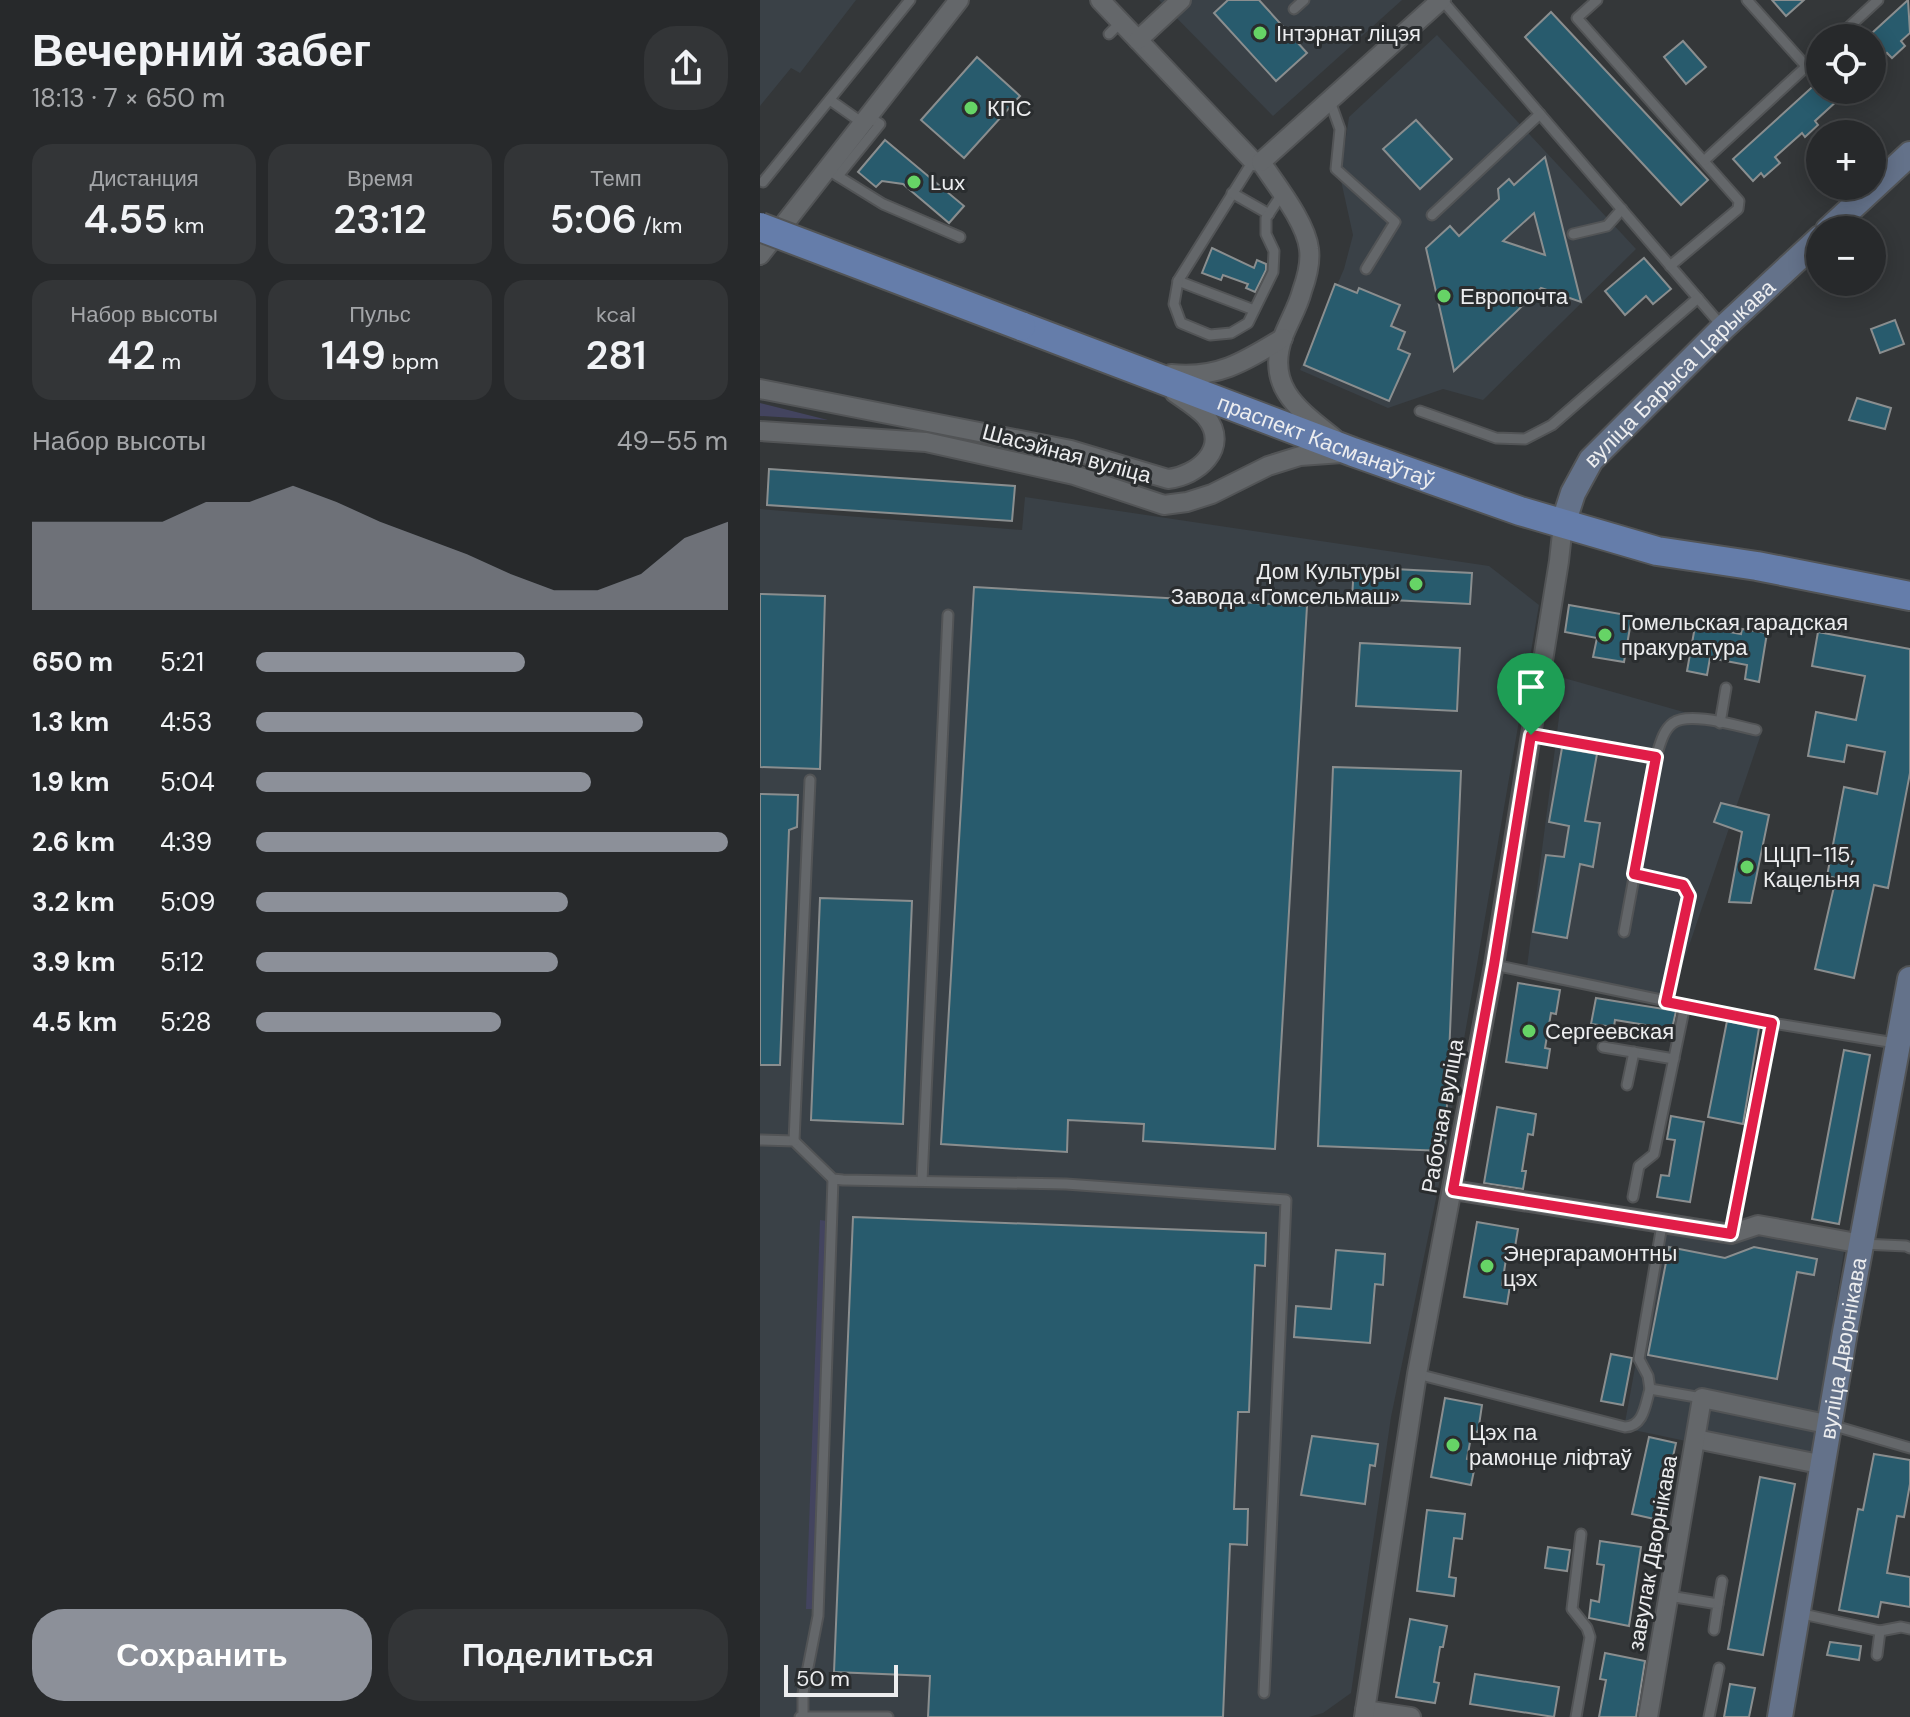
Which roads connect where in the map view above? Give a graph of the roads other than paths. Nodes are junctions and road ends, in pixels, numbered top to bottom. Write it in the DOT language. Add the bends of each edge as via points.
graph roads {
  1 [pos="910,0"];
  2 [pos="959,0"];
  3 [pos="1100,0"];
  4 [pos="1181,0"];
  5 [pos="1304,0"];
  6 [pos="1597,0"];
  7 [pos="1747,0"];
  8 [pos="1878,0"];
  9 [pos="1434,2"];
  10 [pos="1294,9"];
  11 [pos="1852,24"];
  12 [pos="1138,40"];
  13 [pos="1806,66"];
  14 [pos="830,100"];
  15 [pos="1330,101"];
  16 [pos="1540,114"];
  17 [pos="867,120"];
  18 [pos="1910,154"];
  19 [pos="1705,160"];
  20 [pos="1257,162"];
  21 [pos="833,173"];
  22 [pos="763,182"];
  23 [pos="1232,193"];
  24 [pos="1282,194"];
  25 [pos="1622,209"];
  26 [pos="1269,214"];
  27 [pos="1432,215"];
  28 [pos="1843,216"];
  29 [pos="760,227"];
  30 [pos="1573,234"];
  31 [pos="960,237"];
  32 [pos="1806,251"];
  33 [pos="760,255"];
  34 [pos="1670,266"];
  35 [pos="1366,269"];
  36 [pos="1178,281"];
  37 [pos="1698,298"];
  38 [pos="1254,310"];
  39 [pos="1723,328"];
  40 [pos="1283,338"];
  41 [pos="1138,370"];
  42 [pos="760,389"];
  43 [pos="1420,411"];
  44 [pos="760,431"];
  45 [pos="1353,452"];
  46 [pos="1563,524"];
  47 [pos="1910,596"];
  48 [pos="948,615"];
  49 [pos="1726,688"];
  50 [pos="1720,723"];
  51 [pos="1756,730"];
  52 [pos="1531,735"];
  53 [pos="1656,757"];
  54 [pos="810,780"];
  55 [pos="1634,874"];
  56 [pos="1624,932"];
  57 [pos="1494,965"];
  58 [pos="1910,979"];
  59 [pos="1666,1002"];
  60 [pos="1685,1005"];
  61 [pos="1907,1017"];
  62 [pos="1772,1023"];
  63 [pos="1897,1044"];
  64 [pos="1603,1047"];
  65 [pos="1634,1052"];
  66 [pos="1674,1059"];
  67 [pos="1627,1085"];
  68 [pos="760,1140"];
  69 [pos="794,1141"];
  70 [pos="833,1179"];
  71 [pos="922,1181"];
  72 [pos="1453,1190"];
  73 [pos="1633,1197"];
  74 [pos="1662,1225"];
  75 [pos="1731,1234"];
  76 [pos="1862,1244"];
  77 [pos="1910,1248"];
  78 [pos="1417,1374"];
  79 [pos="1650,1389"];
  80 [pos="1702,1398"];
  81 [pos="1831,1425"];
  82 [pos="1696,1439"];
  83 [pos="1910,1448"];
  84 [pos="1824,1465"];
  85 [pos="1581,1534"];
  86 [pos="1722,1581"];
  87 [pos="1669,1596"];
  88 [pos="1718,1604"];
  89 [pos="1798,1613"];
  90 [pos="1910,1629"];
  91 [pos="1714,1630"];
  92 [pos="1880,1631"];
  93 [pos="1877,1655"];
  94 [pos="1719,1668"];
  95 [pos="1264,1693"];
  96 [pos="1364,1713"];
  97 [pos="802,1717"];
  98 [pos="888,1717"];
  99 [pos="1411,1717"];
  100 [pos="1576,1717"];
  101 [pos="1648,1717"];
  102 [pos="1709,1717"];
  103 [pos="1780,1717"];
  1 -- 14 [label="lane"];
  2 -- 17 [label="street"];
  3 -- 12 [label="street" via="1115,28"];
  4 -- 12 [label="street"];
  5 -- 10 [label="lane"];
  6 -- 19 [label="lane" via="1577,18"];
  7 -- 13 [label="lane"];
  8 -- 11 [label="lane"];
  9 -- 15 [label="street"];
  9 -- 16 [label="lane"];
  12 -- 20 [label="street"];
  13 -- 19 [label="lane"];
  14 -- 17 [label="lane"];
  14 -- 22 [label="lane"];
  15 -- 20 [label="street"];
  15 -- 35 [label="lane" via="1340,129 1336,169 1395,222"];
  16 -- 25 [label="lane"];
  16 -- 27 [label="lane"];
  17 -- 21 [label="street"];
  18 -- 28 [label="street"];
  19 -- 34 [label="lane" via="1739,201 1738,209"];
  20 -- 23 [label="lane"];
  20 -- 24 [label="street"];
  21 -- 31 [label="lane" via="883,204"];
  21 -- 33 [label="street"];
  23 -- 26 [label="lane"];
  23 -- 36 [label="lane"];
  24 -- 26 [label="lane"];
  24 -- 40 [label="street" via="1309,246 1307,278"];
  25 -- 30 [label="lane" via="1607,226"];
  25 -- 34 [label="lane"];
  26 -- 38 [label="lane" via="1266,234 1274,251 1273,272"];
  29 -- 41 [label="main road, праспект Касманаўтаў, bridge"];
  32 -- 39 [label="street, вуліца Барыса Царыкава"];
  34 -- 37 [label="lane"];
  36 -- 38 [label="lane"];
  36 -- 38 [label="lane" via="1174,304 1181,323 1210,335 1231,333 1248,323"];
  37 -- 39 [label="lane"];
  37 -- 43 [label="lane" via="1552,425 1525,439 1496,438"];
  39 -- 46 [label="street, вуліца Барыса Царыкава" via="1591,460"];
  40 -- 41 [label="street" via="1227,370 1192,376"];
  40 -- 45 [label="street" via="1277,366 1283,389 1301,411"];
  41 -- 42 [label="street, Шасэйная вуліца" via="1183,398 1213,431 1212,454 1183,477 1168,479 1071,450"];
  41 -- 45 [label="main road, праспект Касманаўтаў"];
  44 -- 45 [label="street, Шасэйная вуліца" via="926,442 1074,475 1164,505 1212,494 1300,456"];
  45 -- 46 [label="main road, праспект Касманаўтаў"];
  46 -- 47 [label="main road, праспект Касманаўтаў" via="1657,551"];
  46 -- 52 [label="street, Рабочая вуліца"];
  48 -- 71 [label="lane"];
  49 -- 50 [label="lane"];
  50 -- 51 [label="lane"];
  50 -- 53 [label="lane" via="1687,717 1674,722"];
  52 -- 53 [label="lane"];
  52 -- 57 [label="street, Рабочая вуліца"];
  53 -- 55 [label="lane"];
  54 -- 69 [label="lane"];
  55 -- 56 [label="lane"];
  55 -- 59 [label="lane" via="1683,885 1689,896"];
  57 -- 59 [label="lane"];
  57 -- 72 [label="street, Рабочая вуліца"];
  58 -- 61 [label="street, вуліца Дворнікава"];
  59 -- 60 [label="lane"];
  60 -- 62 [label="lane"];
  60 -- 66 [label="lane"];
  61 -- 63 [label="street, вуліца Дворнікава"];
  62 -- 63 [label="lane"];
  62 -- 75 [label="lane"];
  63 -- 76 [label="street, вуліца Дворнікава"];
  64 -- 65 [label="lane"];
  65 -- 66 [label="lane"];
  65 -- 67 [label="lane"];
  66 -- 73 [label="lane" via="1654,1154 1639,1166"];
  68 -- 69 [label="lane"];
  69 -- 70 [label="lane"];
  70 -- 71 [label="lane"];
  70 -- 97 [label="lane" via="818,1616"];
  71 -- 95 [label="lane" via="1066,1184 1286,1200"];
  72 -- 74 [label="street"];
  72 -- 78 [label="street, Рабочая вуліца"];
  74 -- 75 [label="street"];
  74 -- 79 [label="lane" via="1639,1359"];
  75 -- 76 [label="street" via="1758,1225"];
  76 -- 77 [label="lane"];
  76 -- 81 [label="street, вуліца Дворнікава"];
  78 -- 79 [label="lane" via="1625,1427 1638,1425"];
  78 -- 96 [label="street, Рабочая вуліца"];
  79 -- 80 [label="lane"];
  80 -- 81 [label="street"];
  80 -- 82 [label="street, завулак Дворнікава"];
  81 -- 83 [label="lane"];
  81 -- 84 [label="street, вуліца Дворнікава"];
  82 -- 84 [label="street"];
  82 -- 87 [label="street, завулак Дворнікава"];
  84 -- 89 [label="street, вуліца Дворнікава"];
  85 -- 100 [label="lane" via="1572,1609 1590,1637"];
  86 -- 88 [label="lane"];
  87 -- 88 [label="lane"];
  87 -- 101 [label="street, завулак Дворнікава"];
  88 -- 91 [label="lane"];
  89 -- 92 [label="lane"];
  89 -- 103 [label="street, вуліца Дворнікава"];
  90 -- 92 [label="lane"];
  92 -- 93 [label="lane"];
  94 -- 102 [label="lane"];
  96 -- 99 [label="street"];
  97 -- 98 [label="lane"];
}
